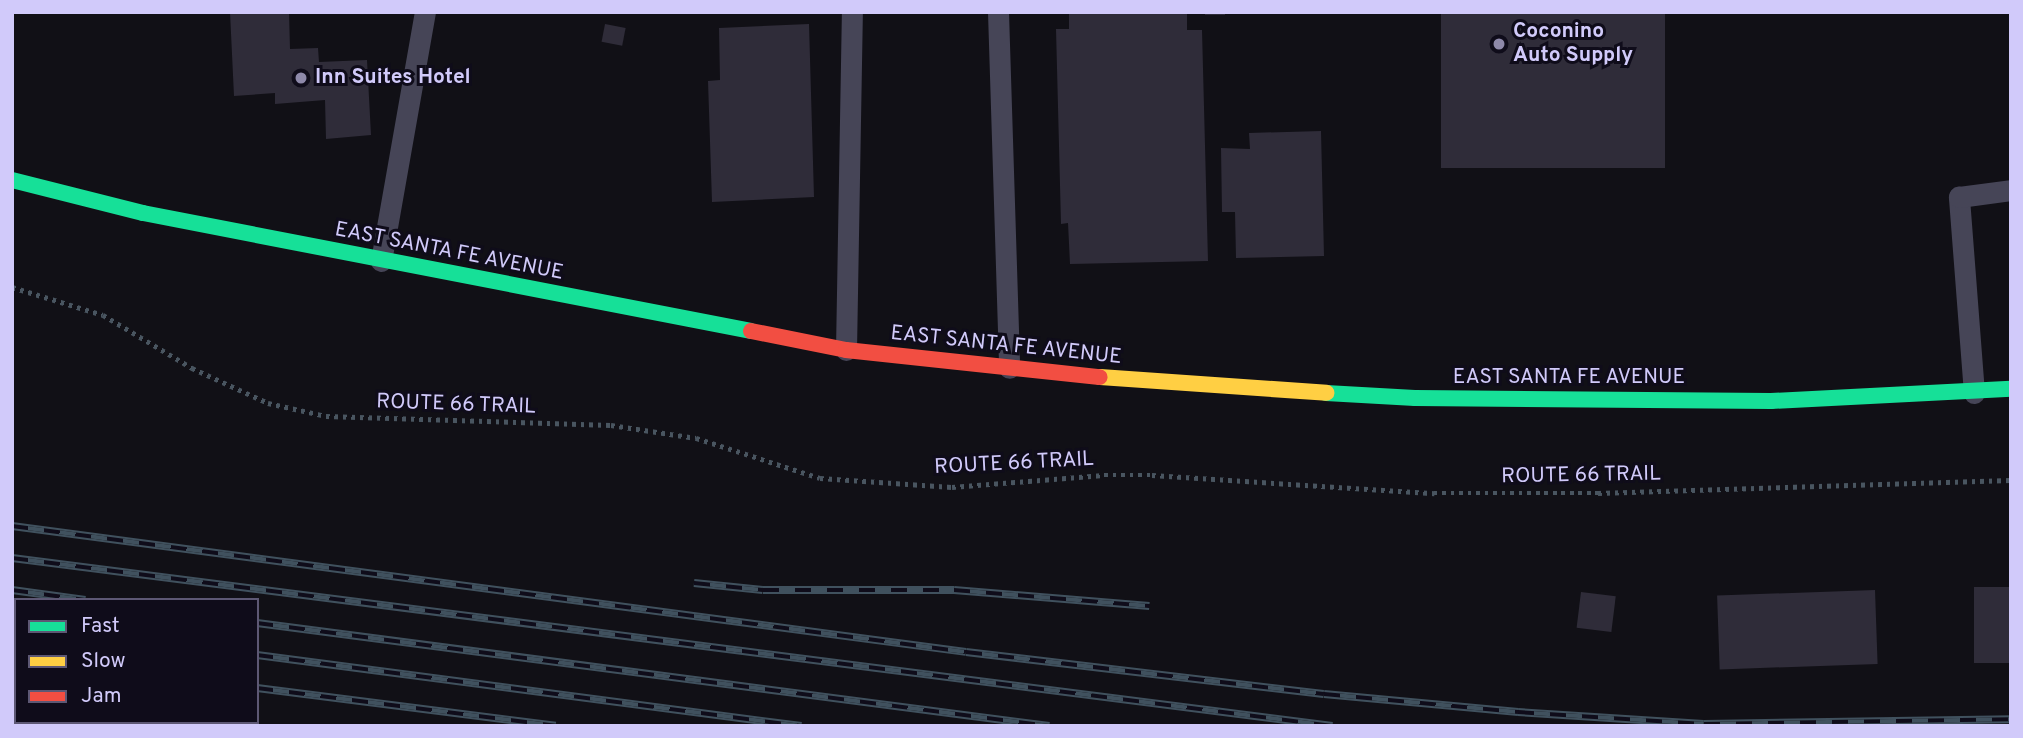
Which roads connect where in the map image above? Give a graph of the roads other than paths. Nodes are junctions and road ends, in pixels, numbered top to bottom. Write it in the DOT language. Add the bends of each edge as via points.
graph roads {
  1 [pos="425,12"];
  2 [pos="852,12"];
  3 [pos="999,12"];
  4 [pos="12,180"];
  5 [pos="2011,190"];
  6 [pos="381,261"];
  7 [pos="846,350"];
  8 [pos="1009,368"];
  9 [pos="2011,389"];
  10 [pos="1974,393"];
  1 -- 6 [label="lane"];
  2 -- 7 [label="lane"];
  3 -- 8 [label="lane"];
  4 -- 6 [label="main road, EAST SANTA FE AVENUE" via="143,213"];
  5 -- 10 [label="lane" via="1959,197"];
  6 -- 7 [label="main road, EAST SANTA FE AVENUE"];
  7 -- 8 [label="main road, EAST SANTA FE AVENUE"];
  8 -- 10 [label="main road, EAST SANTA FE AVENUE" via="1178,385 1415,398 1771,401"];
  9 -- 10 [label="main road, EAST SANTA FE AVENUE"];
}
